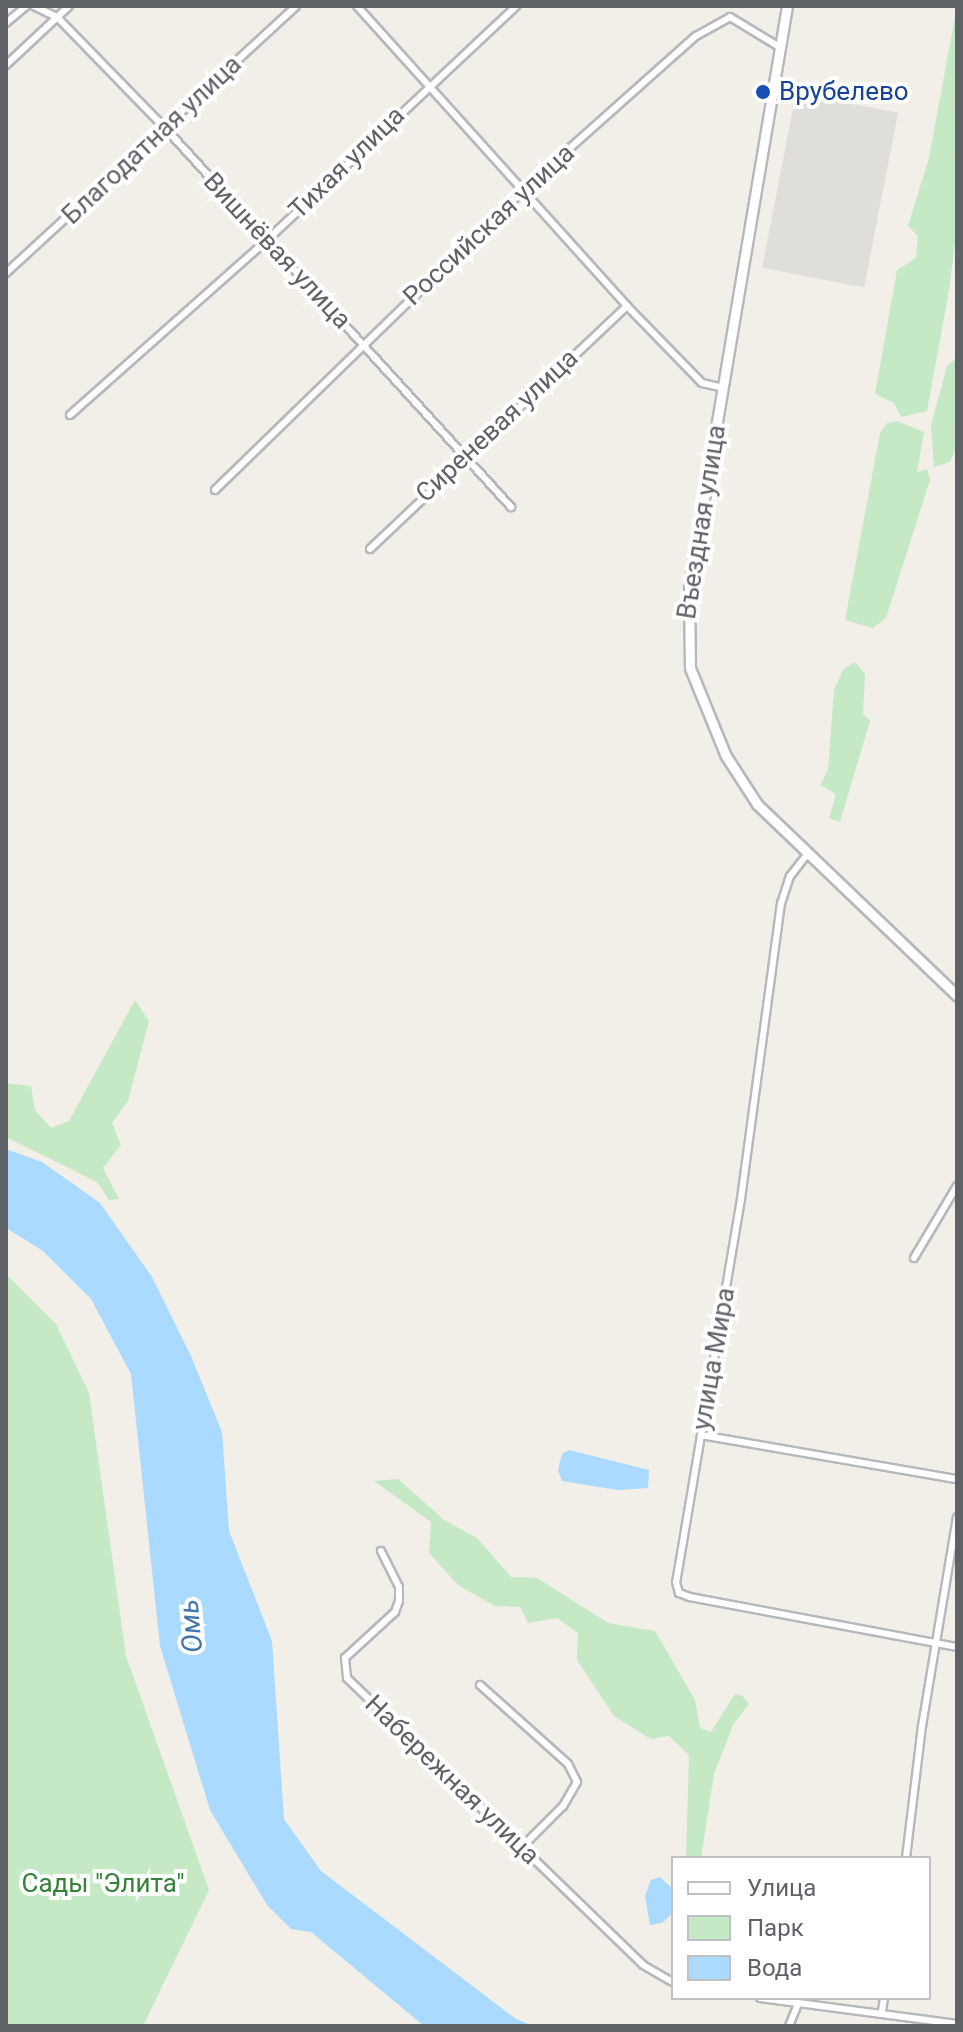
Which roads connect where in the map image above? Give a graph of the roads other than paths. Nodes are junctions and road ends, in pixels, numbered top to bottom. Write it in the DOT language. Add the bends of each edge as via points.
graph roads {
  1 [pos="26,6"];
  2 [pos="34,6"];
  3 [pos="69,6"];
  4 [pos="296,6"];
  5 [pos="357,6"];
  6 [pos="516,6"];
  7 [pos="787,6"];
  8 [pos="57,17"];
  9 [pos="6,23"];
  10 [pos="781,48"];
  11 [pos="6,65"];
  12 [pos="428,84"];
  13 [pos="166,129"];
  14 [pos="524,189"];
  15 [pos="265,242"];
  16 [pos="6,273"];
  17 [pos="627,306"];
  18 [pos="364,343"];
  19 [pos="723,388"];
  20 [pos="70,415"];
  21 [pos="465,454"];
  22 [pos="215,490"];
  23 [pos="511,507"];
  24 [pos="370,549"];
  25 [pos="811,854"];
  26 [pos="957,996"];
  27 [pos="957,1186"];
  28 [pos="914,1258"];
  29 [pos="701,1435"];
  30 [pos="957,1479"];
  31 [pos="957,1517"];
  32 [pos="381,1551"];
  33 [pos="935,1643"];
  34 [pos="957,1647"];
  35 [pos="480,1685"];
  36 [pos="521,1848"];
  37 [pos="906,1856"];
  38 [pos="671,1981"];
  39 [pos="769,2000"];
  40 [pos="884,2000"];
  41 [pos="797,2006"];
  42 [pos="882,2011"];
  43 [pos="957,2024"];
  44 [pos="789,2026"];
  1 -- 9 [label="street"];
  2 -- 8 [label="street, Вишнёвая улица"];
  3 -- 8 [label="street"];
  4 -- 13 [label="street, Благодатная улица"];
  5 -- 12 [label="street"];
  6 -- 12 [label="street, Тихая улица"];
  7 -- 10 [label="street, Въездная улица"];
  8 -- 11 [label="street"];
  8 -- 13 [label="street, Вишнёвая улица"];
  10 -- 14 [label="street, Российская улица" via="730,17 696,36"];
  10 -- 19 [label="street, Въездная улица"];
  12 -- 14 [label="street"];
  12 -- 15 [label="street, Тихая улица"];
  13 -- 15 [label="street, Вишнёвая улица"];
  13 -- 16 [label="street, Благодатная улица"];
  14 -- 17 [label="street"];
  14 -- 18 [label="street, Российская улица"];
  15 -- 18 [label="street, Вишнёвая улица"];
  15 -- 20 [label="street, Тихая улица"];
  17 -- 19 [label="street" via="702,383"];
  17 -- 21 [label="street, Сиреневая улица"];
  18 -- 21 [label="street, Вишнёвая улица"];
  18 -- 22 [label="street, Российская улица"];
  19 -- 25 [label="street, Въездная улица" via="689,588 690,668 740,783"];
  21 -- 23 [label="street, Вишнёвая улица"];
  21 -- 24 [label="street, Сиреневая улица"];
  25 -- 26 [label="street, Въездная улица"];
  25 -- 29 [label="street, улица Мира" via="790,876 781,903 741,1199"];
  27 -- 28 [label="street"];
  29 -- 30 [label="street"];
  29 -- 33 [label="street, улица Мира" via="676,1567 679,1593"];
  31 -- 33 [label="street"];
  32 -- 36 [label="street, Набережная улица" via="399,1587 399,1601 395,1612 345,1658 347,1678"];
  33 -- 34 [label="street, улица Мира"];
  33 -- 37 [label="street"];
  35 -- 36 [label="street" via="568,1764 577,1782 563,1806"];
  36 -- 38 [label="street, Набережная улица" via="643,1965"];
  39 -- 41 [label="street"];
  40 -- 42 [label="street"];
  41 -- 42 [label="street"];
  41 -- 44 [label="street"];
  42 -- 43 [label="street"];
}
